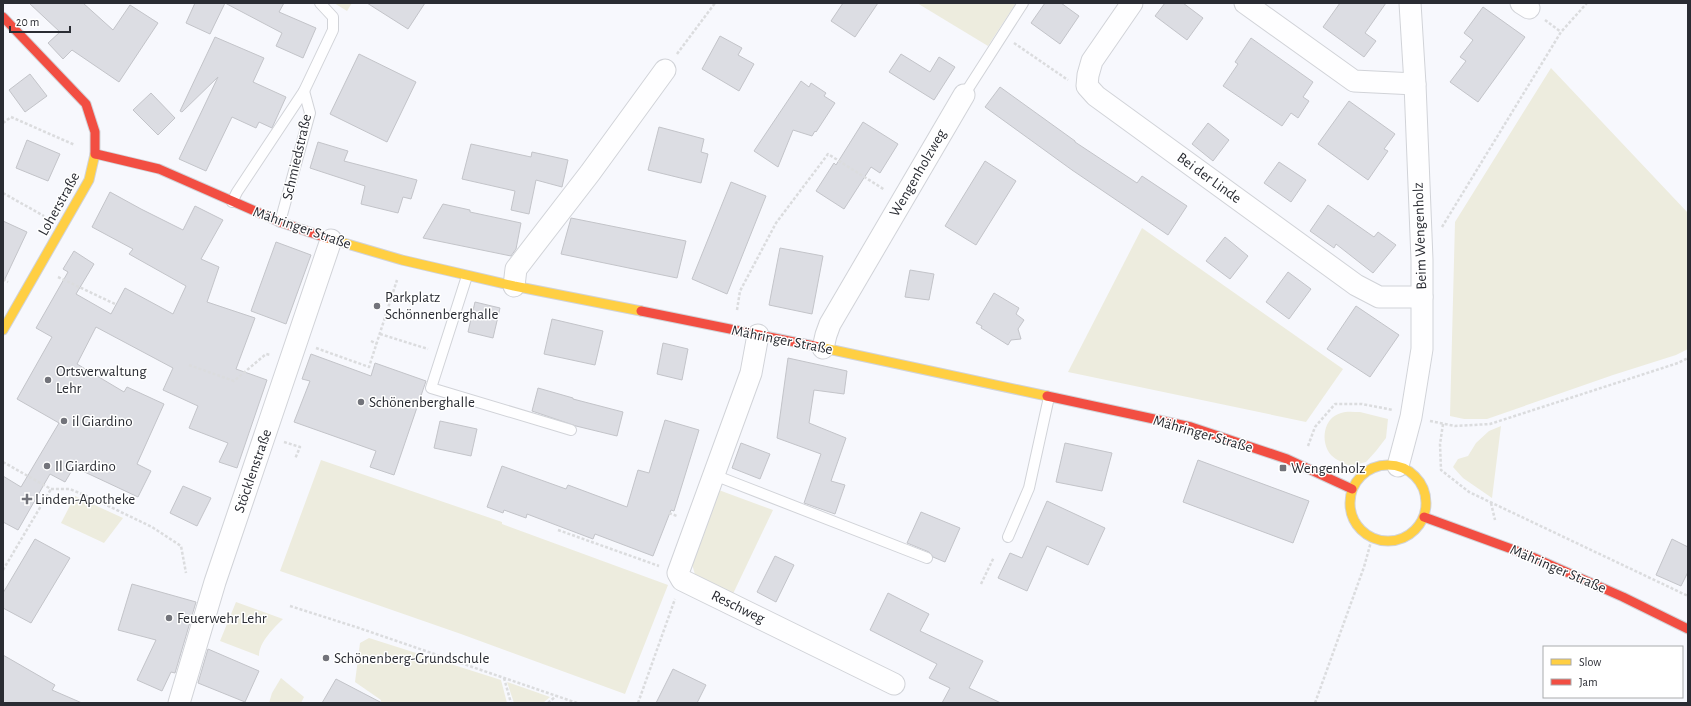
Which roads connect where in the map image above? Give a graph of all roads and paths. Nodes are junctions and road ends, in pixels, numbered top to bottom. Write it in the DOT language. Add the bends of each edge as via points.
graph roads {
  1 [pos="320,3"];
  2 [pos="715,3"];
  3 [pos="1023,3"];
  4 [pos="1132,3"];
  5 [pos="1245,3"];
  6 [pos="1410,3"];
  7 [pos="1587,3"];
  8 [pos="3,17"];
  9 [pos="1002,35"];
  10 [pos="665,70"];
  11 [pos="1415,84"];
  12 [pos="1087,86"];
  13 [pos="304,91"];
  14 [pos="964,95"];
  15 [pos="3,123"];
  16 [pos="96,154"];
  17 [pos="3,193"];
  18 [pos="902,200"];
  19 [pos="232,202"];
  20 [pos="280,222"];
  21 [pos="64,226"];
  22 [pos="1441,228"];
  23 [pos="331,240"];
  24 [pos="402,260"];
  25 [pos="40,268"];
  26 [pos="467,276"];
  27 [pos="514,286"];
  28 [pos="1422,297"];
  29 [pos="115,304"];
  30 [pos="736,317"];
  31 [pos="3,330"];
  32 [pos="380,334"];
  33 [pos="758,335"];
  34 [pos="371,341"];
  35 [pos="377,344"];
  36 [pos="428,348"];
  37 [pos="823,348"];
  38 [pos="294,350"];
  39 [pos="1688,358"];
  40 [pos="189,365"];
  41 [pos="1049,397"];
  42 [pos="1411,417"];
  43 [pos="1443,424"];
  44 [pos="571,430"];
  45 [pos="265,435"];
  46 [pos="295,459"];
  47 [pos="3,462"];
  48 [pos="1303,466"];
  49 [pos="1398,466"];
  50 [pos="714,475"];
  51 [pos="51,489"];
  52 [pos="1352,489"];
  53 [pos="1490,503"];
  54 [pos="1424,517"];
  55 [pos="1496,526"];
  56 [pos="558,530"];
  57 [pos="1008,537"];
  58 [pos="1372,538"];
  59 [pos="994,557"];
  60 [pos="927,558"];
  61 [pos="3,570"];
  62 [pos="186,573"];
  63 [pos="680,577"];
  64 [pos="982,584"];
  65 [pos="1688,596"];
  66 [pos="290,606"];
  67 [pos="1688,629"];
  68 [pos="504,678"];
  69 [pos="894,684"];
  70 [pos="556,696"];
  71 [pos="179,703"];
  72 [pos="511,703"];
  73 [pos="548,703"];
  74 [pos="577,703"];
  75 [pos="638,703"];
  76 [pos="1315,703"];
  1 -- 13 [label="lane, Schmiedstraße" via="333,17 333,30"];
  2 -- 10 [label="path"];
  3 -- 9 [label="lane, Wengenholzweg"];
  4 -- 12 [label="street" via="1092,61"];
  5 -- 11 [label="street" via="1354,81"];
  6 -- 11 [label="street, Beim Wengenholz"];
  7 -- 22 [label="path" via="1561,32"];
  8 -- 16 [label="street, Loherstraße" via="86,104 96,132"];
  9 -- 12 [label="path" via="1070,81"];
  9 -- 14 [label="lane, Wengenholzweg"];
  10 -- 27 [label="street" via="516,269"];
  11 -- 28 [label="street, Beim Wengenholz"];
  12 -- 28 [label="street, Bei der Linde" via="1096,96 1356,285 1379,297"];
  13 -- 19 [label="lane, Schmiedstraße"];
  13 -- 20 [label="lane, Schmiedstraße" via="310,113"];
  14 -- 18 [label="street, Wengenholzweg"];
  15 -- 16 [label="path" via="11,117"];
  16 -- 19 [label="street, Mähringer Straße" via="159,168"];
  16 -- 21 [label="street, Loherstraße" via="89,180"];
  17 -- 21 [label="path"];
  18 -- 30 [label="path" via="828,154 776,223 740,291"];
  18 -- 37 [label="street, Wengenholzweg" via="830,324"];
  19 -- 20 [label="street, Mähringer Straße"];
  20 -- 23 [label="street, Mähringer Straße"];
  21 -- 25 [label="street, Loherstraße"];
  23 -- 24 [label="street, Mähringer Straße"];
  23 -- 38 [label="street, Stöcklenstraße"];
  24 -- 26 [label="street, Mähringer Straße"];
  24 -- 32 [label="path"];
  25 -- 29 [label="path"];
  25 -- 31 [label="street, Loherstraße"];
  26 -- 27 [label="street, Mähringer Straße"];
  26 -- 44 [label="lane" via="431,388"];
  27 -- 33 [label="street, Mähringer Straße"];
  28 -- 42 [label="street, Beim Wengenholz" via="1422,349"];
  32 -- 35 [label="path"];
  32 -- 36 [label="path"];
  33 -- 37 [label="street, Mähringer Straße"];
  33 -- 50 [label="street" via="751,373"];
  34 -- 35 [label="path"];
  35 -- 38 [label="path" via="369,367"];
  37 -- 41 [label="street, Mähringer Straße"];
  38 -- 40 [label="path" via="266,354 234,380"];
  38 -- 45 [label="street, Stöcklenstraße"];
  39 -- 43 [label="path" via="1490,424"];
  41 -- 48 [label="street, Mähringer Straße" via="1191,427"];
  41 -- 57 [label="lane" via="1029,488"];
  42 -- 43 [label="path"];
  42 -- 48 [label="path" via="1393,410 1362,404 1335,404 1312,432"];
  42 -- 49 [label="street, Beim Wengenholz"];
  43 -- 53 [label="path" via="1440,444 1441,470 1469,492"];
  45 -- 46 [label="path" via="300,447"];
  45 -- 71 [label="street, Stöcklenstraße"];
  47 -- 51 [label="path"];
  48 -- 52 [label="street, Mähringer Straße"];
  49 -- 52 [label="street" via="1376,467 1358,479"];
  49 -- 54 [label="street" via="1412,473 1422,486 1426,496"];
  50 -- 60 [label="lane"];
  50 -- 63 [label="street"];
  51 -- 61 [label="path"];
  51 -- 62 [label="path" via="70,489 152,527 181,546"];
  52 -- 58 [label="street" via="1351,512 1355,522"];
  53 -- 55 [label="path"];
  53 -- 65 [label="path"];
  54 -- 58 [label="street" via="1418,528 1408,536 1384,541"];
  54 -- 67 [label="street, Mähringer Straße" via="1528,555"];
  56 -- 63 [label="path"];
  58 -- 76 [label="path"];
  59 -- 64 [label="path"];
  63 -- 69 [label="street, Reschweg"];
  63 -- 75 [label="path"];
  66 -- 68 [label="path"];
  68 -- 70 [label="path"];
  68 -- 72 [label="path"];
  70 -- 73 [label="path"];
  70 -- 74 [label="path"];
}
